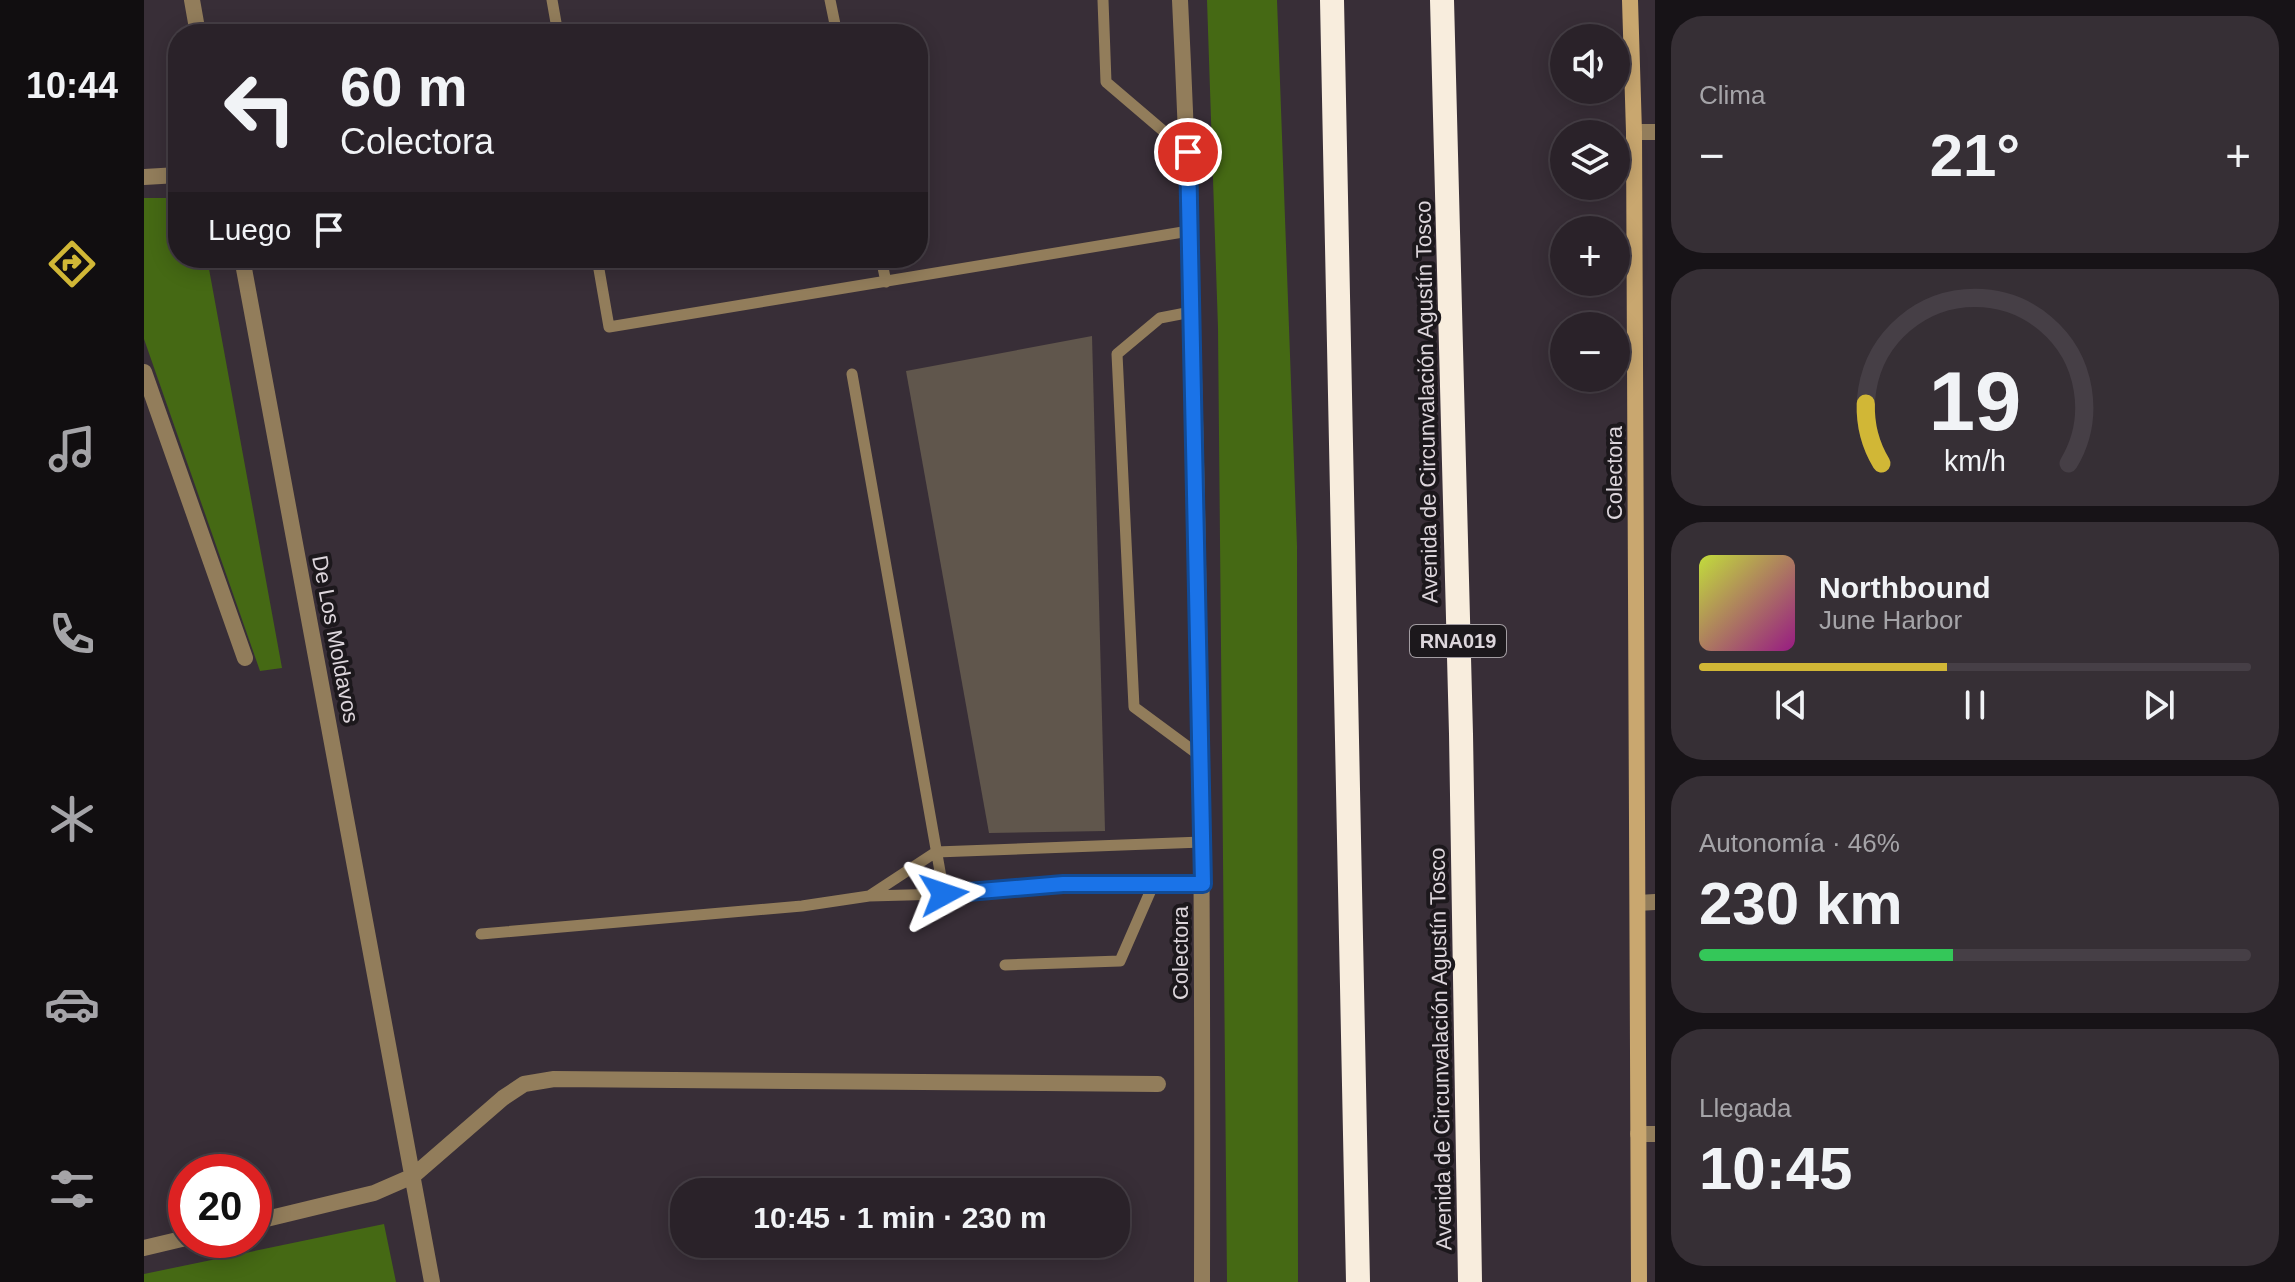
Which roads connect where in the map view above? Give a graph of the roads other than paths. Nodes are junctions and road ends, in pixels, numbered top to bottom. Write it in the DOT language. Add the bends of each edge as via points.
graph roads {
  1 [pos="192,0"];
  2 [pos="552,0"];
  3 [pos="830,0"];
  4 [pos="1103,0"];
  5 [pos="1180,0"];
  6 [pos="1332,0"];
  7 [pos="1442,0"];
  8 [pos="1630,0"];
  9 [pos="196,24"];
  10 [pos="556,24"];
  11 [pos="835,24"];
  12 [pos="1634,132"];
  13 [pos="1655,132"];
  14 [pos="1188,152"];
  15 [pos="168,176"];
  16 [pos="144,177"];
  17 [pos="1189,231"];
  18 [pos="244,268"];
  19 [pos="599,268"];
  20 [pos="883,268"];
  21 [pos="886,282"];
  22 [pos="1191,312"];
  23 [pos="144,372"];
  24 [pos="852,374"];
  25 [pos="245,658"];
  26 [pos="1199,755"];
  27 [pos="1202,842"];
  28 [pos="936,852"];
  29 [pos="1154,883"];
  30 [pos="1203,884"];
  31 [pos="944,894"];
  32 [pos="869,896"];
  33 [pos="1646,902"];
  34 [pos="481,934"];
  35 [pos="1005,965"];
  36 [pos="1158,1084"];
  37 [pos="1647,1134"];
  38 [pos="413,1176"];
  39 [pos="272,1218"];
  40 [pos="168,1242"];
  41 [pos="144,1248"];
  42 [pos="432,1282"];
  43 [pos="1202,1282"];
  44 [pos="1358,1282"];
  45 [pos="1470,1282"];
  46 [pos="1639,1282"];
  1 -- 9 [label="street"];
  2 -- 10 [label="lane"];
  3 -- 11 [label="lane"];
  4 -- 14 [label="lane" via="1106,82"];
  5 -- 14 [label="street, Colectora"];
  6 -- 44 [label="highway"];
  7 -- 45 [label="highway, Avenida de Circunvalación Agustín Tosco / RNA019"];
  8 -- 12 [label="main road, Colectora"];
  12 -- 13 [label="street"];
  12 -- 33 [label="main road, Colectora"];
  14 -- 17 [label="street, Colectora"];
  15 -- 16 [label="street"];
  17 -- 21 [label="lane"];
  17 -- 22 [label="street, Colectora"];
  18 -- 38 [label="street, De Los Moldavos"];
  19 -- 21 [label="lane" via="609,327"];
  20 -- 21 [label="lane"];
  22 -- 26 [label="street, Colectora"];
  22 -- 26 [label="lane" via="1160,318 1117,354 1134,707"];
  23 -- 25 [label="street"];
  24 -- 28 [label="lane"];
  26 -- 27 [label="street, Colectora"];
  27 -- 28 [label="lane"];
  27 -- 30 [label="street, Colectora"];
  28 -- 31 [label="lane"];
  28 -- 32 [label="lane"];
  29 -- 30 [label="lane"];
  29 -- 31 [label="lane"];
  29 -- 35 [label="lane" via="1120,961"];
  30 -- 43 [label="street, Colectora"];
  31 -- 32 [label="lane"];
  32 -- 34 [label="lane"];
  33 -- 37 [label="main road, Colectora"];
  36 -- 38 [label="street" via="554,1079 524,1084 503,1098"];
  37 -- 46 [label="main road, Colectora"];
  38 -- 39 [label="street" via="374,1193"];
  38 -- 42 [label="street"];
  40 -- 41 [label="street"];
}
